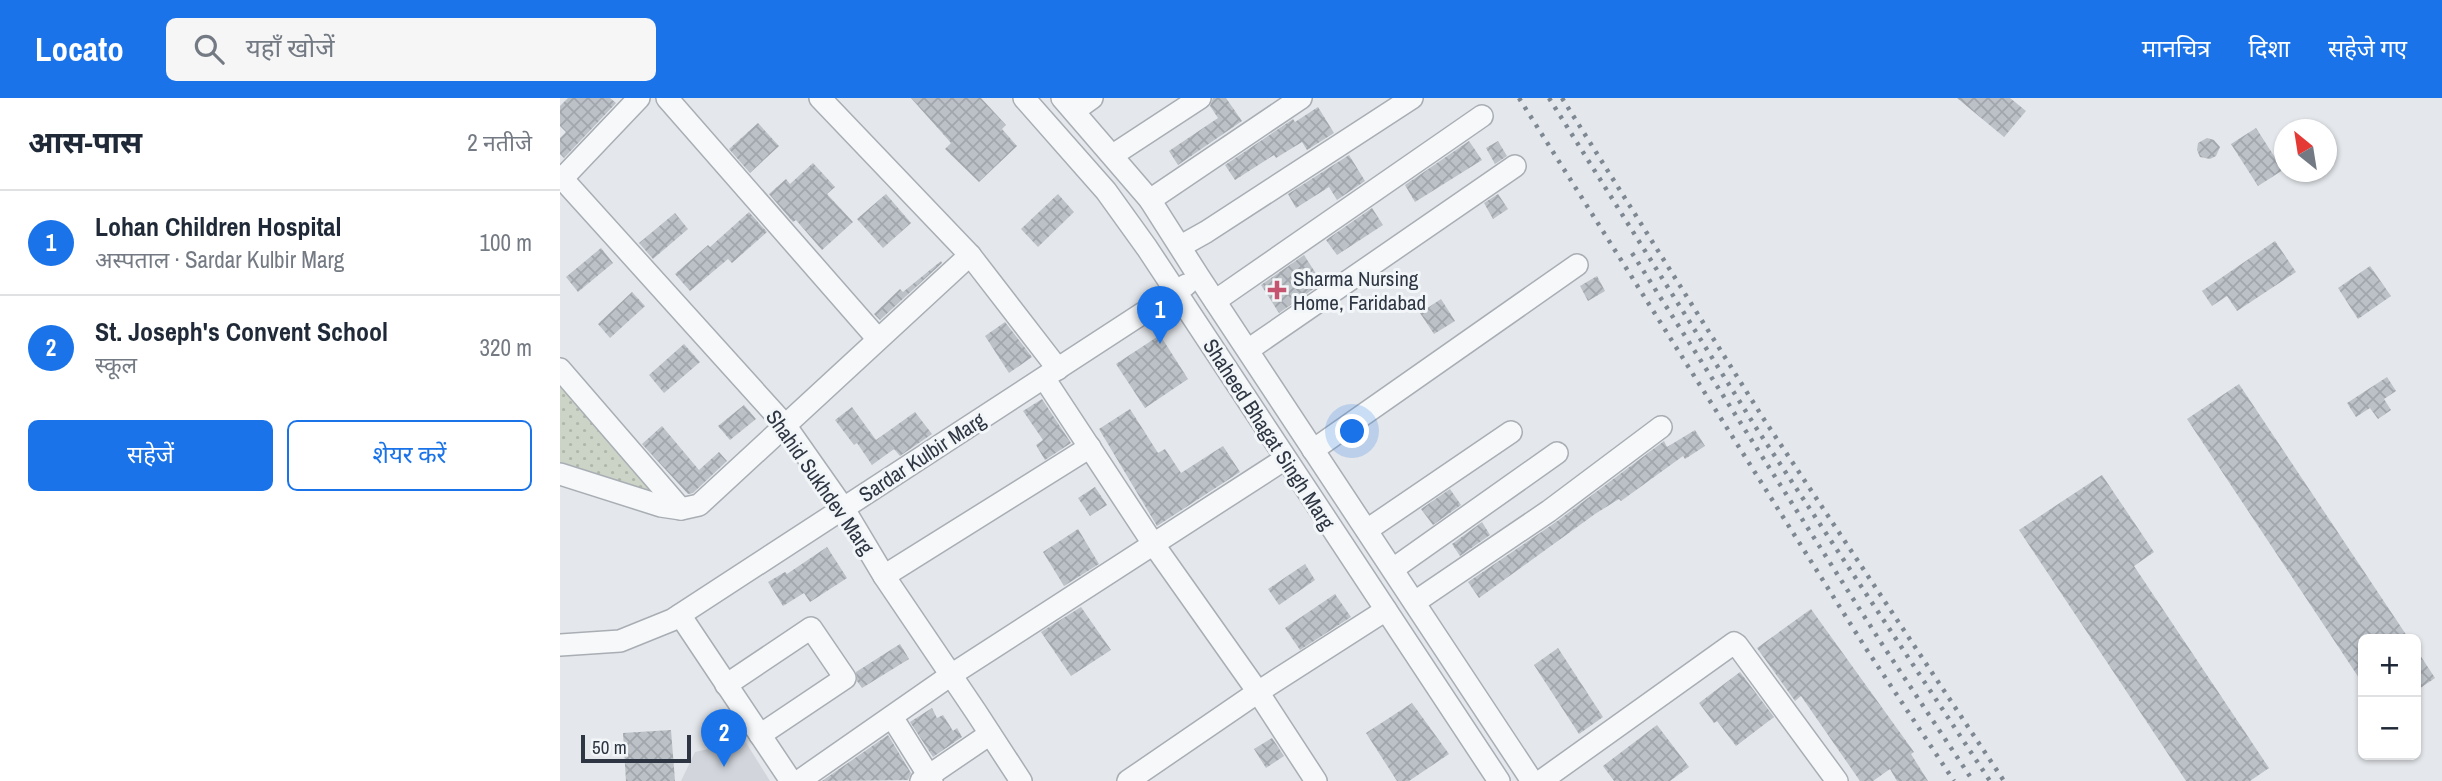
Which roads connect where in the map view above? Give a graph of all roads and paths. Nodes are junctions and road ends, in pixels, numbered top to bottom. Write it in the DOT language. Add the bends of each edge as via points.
graph roads {
  1 [pos="639,98"];
  2 [pos="667,98"];
  3 [pos="820,98"];
  4 [pos="1024,98"];
  5 [pos="1092,98"];
  6 [pos="1200,98"];
  7 [pos="1301,98"];
  8 [pos="1412,98"];
  9 [pos="1068,104"];
  10 [pos="1482,116"];
  11 [pos="1113,155"];
  12 [pos="1515,166"];
  13 [pos="561,178"];
  14 [pos="1150,200"];
  15 [pos="1181,246"];
  16 [pos="970,255"];
  17 [pos="1577,265"];
  18 [pos="1199,277"];
  19 [pos="1176,292"];
  20 [pos="1215,301"];
  21 [pos="877,338"];
  22 [pos="1248,350"];
  23 [pos="560,369"];
  24 [pos="1051,373"];
  25 [pos="785,425"];
  26 [pos="1661,427"];
  27 [pos="1511,432"];
  28 [pos="1090,447"];
  29 [pos="1313,450"];
  30 [pos="1557,453"];
  31 [pos="1285,459"];
  32 [pos="560,474"];
  33 [pos="681,509"];
  34 [pos="844,509"];
  35 [pos="1367,530"];
  36 [pos="1154,545"];
  37 [pos="1393,569"];
  38 [pos="884,576"];
  39 [pos="1415,602"];
  40 [pos="1386,610"];
  41 [pos="680,615"];
  42 [pos="560,645"];
  43 [pos="951,675"];
  44 [pos="726,685"];
  45 [pos="1258,692"];
  46 [pos="892,718"];
  47 [pos="990,734"];
  48 [pos="760,735"];
  49 [pos="1527,773"];
  50 [pos="927,779"];
  51 [pos="791,781"];
  52 [pos="799,781"];
  53 [pos="1021,781"];
  54 [pos="1128,781"];
  55 [pos="1316,781"];
  56 [pos="1498,781"];
  57 [pos="1541,781"];
  58 [pos="1836,781"];
  1 -- 13 [label="street"];
  2 -- 21 [label="street"];
  3 -- 16 [label="street"];
  4 -- 19 [label="street, Shaheed Bhagat Singh Marg" via="1106,191"];
  5 -- 9 [label="street"];
  6 -- 11 [label="street"];
  7 -- 14 [label="street"];
  8 -- 15 [label="street"];
  9 -- 11 [label="street, Shaheed Bhagat Singh Marg"];
  10 -- 20 [label="street"];
  11 -- 14 [label="street, Shaheed Bhagat Singh Marg"];
  12 -- 22 [label="street"];
  13 -- 25 [label="street, Shahid Sukhdev Marg"];
  14 -- 15 [label="street, Shaheed Bhagat Singh Marg"];
  15 -- 18 [label="street, Shaheed Bhagat Singh Marg"];
  16 -- 21 [label="street"];
  16 -- 24 [label="street"];
  17 -- 29 [label="street"];
  18 -- 19 [label="street, Sardar Kulbir Marg"];
  18 -- 20 [label="street, Shaheed Bhagat Singh Marg"];
  19 -- 24 [label="street, Sardar Kulbir Marg"];
  19 -- 31 [label="street, Shaheed Bhagat Singh Marg"];
  20 -- 22 [label="street, Shaheed Bhagat Singh Marg"];
  21 -- 25 [label="street"];
  22 -- 29 [label="street, Shaheed Bhagat Singh Marg"];
  23 -- 33 [label="street"];
  24 -- 28 [label="street"];
  24 -- 34 [label="street, Sardar Kulbir Marg"];
  25 -- 33 [label="street" via="699,505"];
  25 -- 34 [label="street, Shahid Sukhdev Marg"];
  26 -- 39 [label="street" via="1549,511"];
  27 -- 35 [label="street"];
  28 -- 36 [label="street"];
  28 -- 38 [label="street"];
  29 -- 35 [label="street, Shaheed Bhagat Singh Marg"];
  30 -- 37 [label="street"];
  31 -- 36 [label="street"];
  31 -- 40 [label="street, Shaheed Bhagat Singh Marg"];
  32 -- 33 [label="street"];
  34 -- 38 [label="street, Shahid Sukhdev Marg"];
  34 -- 41 [label="street, Sardar Kulbir Marg"];
  35 -- 37 [label="street, Shaheed Bhagat Singh Marg"];
  36 -- 43 [label="street"];
  36 -- 45 [label="street"];
  37 -- 39 [label="street, Shaheed Bhagat Singh Marg"];
  38 -- 43 [label="street, Shahid Sukhdev Marg"];
  39 -- 49 [label="street, Shaheed Bhagat Singh Marg"];
  40 -- 45 [label="street"];
  40 -- 56 [label="street, Shaheed Bhagat Singh Marg"];
  41 -- 42 [label="street, Sardar Kulbir Marg" via="620,640"];
  41 -- 44 [label="street"];
  43 -- 46 [label="street"];
  43 -- 47 [label="street, Shahid Sukhdev Marg"];
  44 -- 48 [label="street"];
  44 -- 48 [label="street" via="811,628 845,678"];
  45 -- 54 [label="street"];
  45 -- 55 [label="street"];
  46 -- 50 [label="street"];
  46 -- 52 [label="street"];
  47 -- 50 [label="street"];
  47 -- 53 [label="street, Shahid Sukhdev Marg"];
  48 -- 51 [label="street"];
  49 -- 56 [label="street"];
  57 -- 58 [label="street" via="1734,643"];
}
